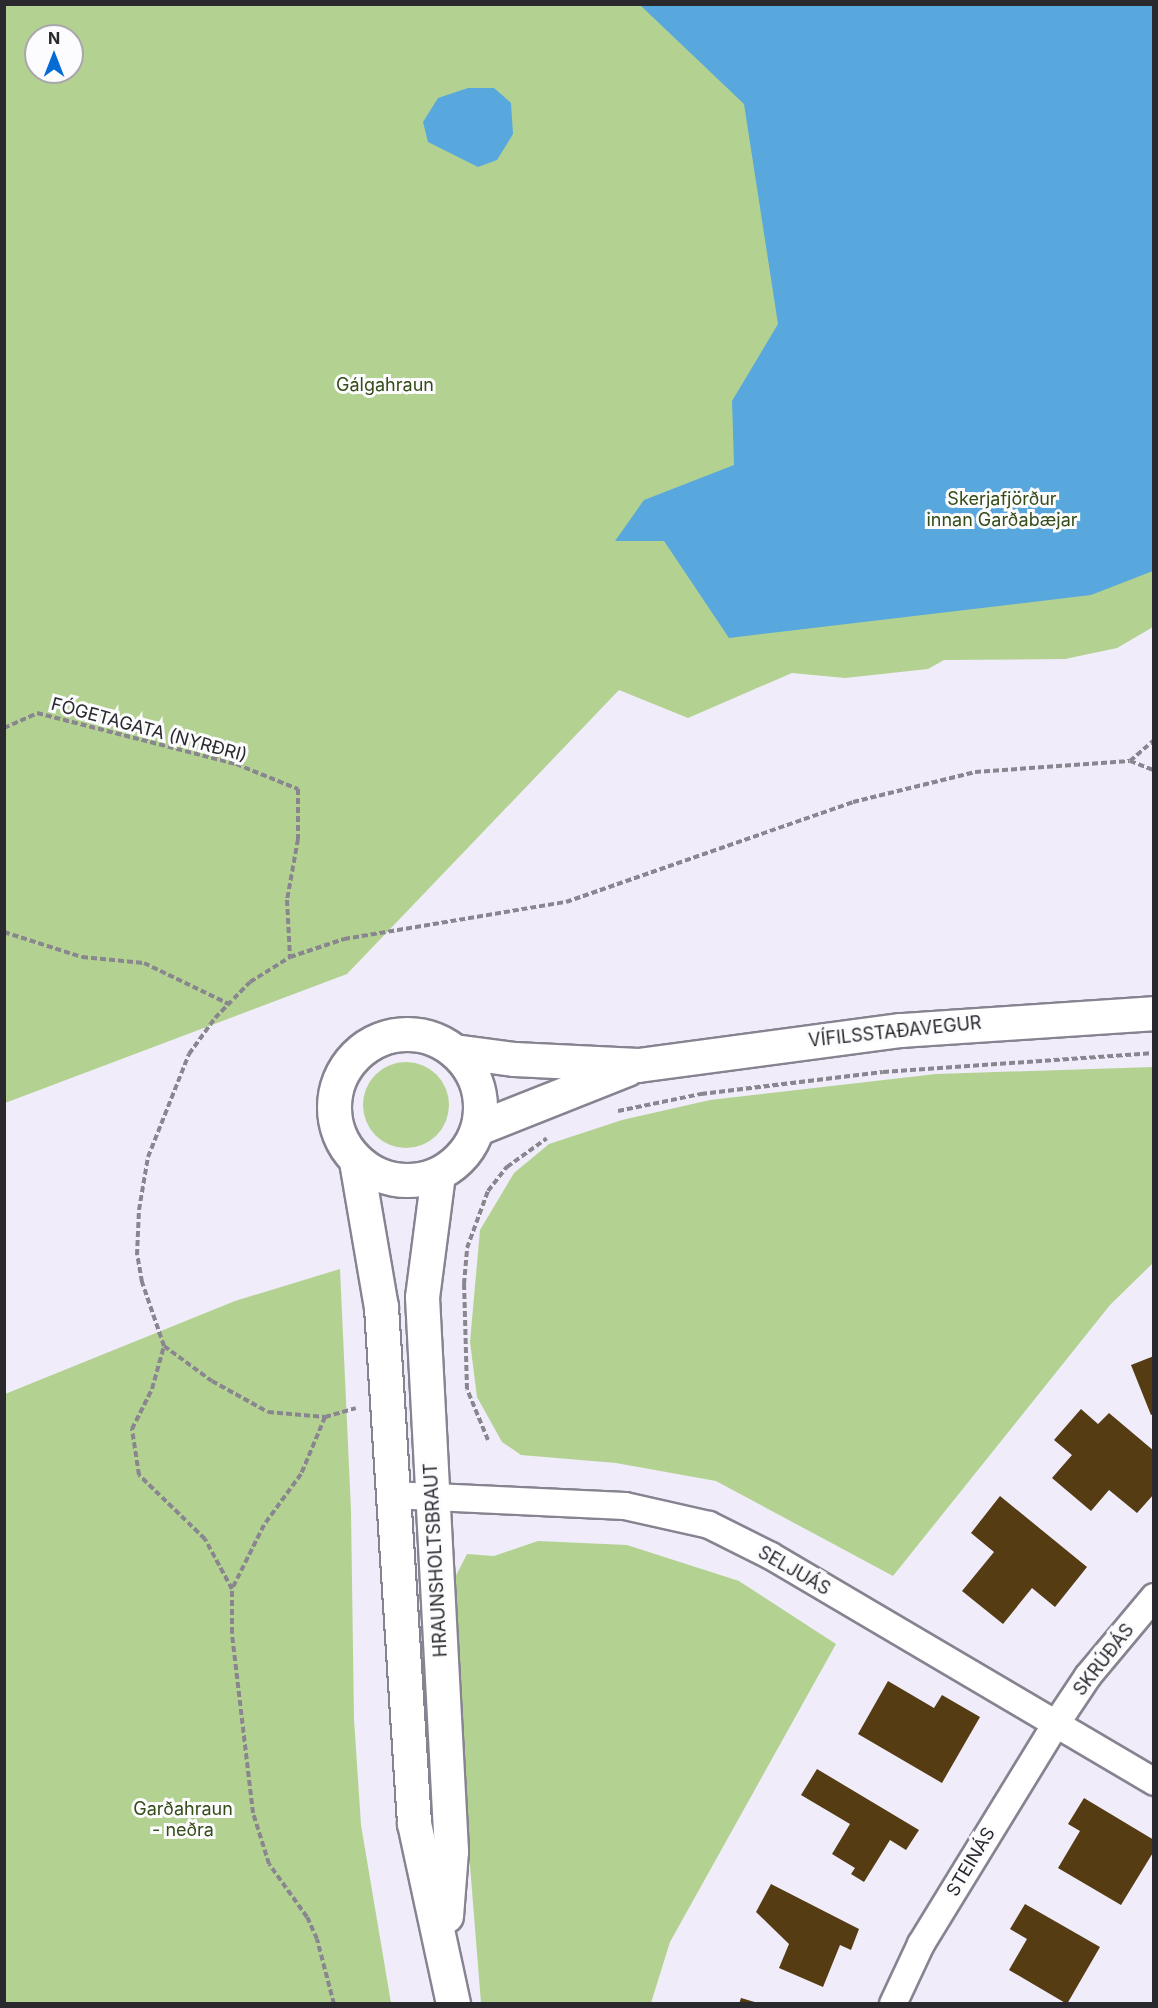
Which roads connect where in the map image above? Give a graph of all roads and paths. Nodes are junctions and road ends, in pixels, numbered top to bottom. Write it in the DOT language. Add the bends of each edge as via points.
graph roads {
  1 [pos="4,728"];
  2 [pos="1130,761"];
  3 [pos="1154,770"];
  4 [pos="4,933"];
  5 [pos="290,957"];
  6 [pos="229,1004"];
  7 [pos="1154,1013"];
  8 [pos="454,1051"];
  9 [pos="1154,1053"];
  10 [pos="638,1065"];
  11 [pos="610,1113"];
  12 [pos="478,1128"];
  13 [pos="555,1133"];
  14 [pos="356,1161"];
  15 [pos="438,1174"];
  16 [pos="381,1307"];
  17 [pos="164,1346"];
  18 [pos="361,1406"];
  19 [pos="325,1418"];
  20 [pos="488,1440"];
  21 [pos="391,1495"];
  22 [pos="432,1497"];
  23 [pos="232,1590"];
  24 [pos="1154,1597"];
  25 [pos="1056,1724"];
  26 [pos="1154,1782"];
  27 [pos="444,1947"];
  28 [pos="453,2004"];
  29 [pos="893,2004"];
  1 -- 5 [label="path, FÓGETAGATA (NYRÐRI)" via="37,713 236,764 298,789 298,839 287,900"];
  2 -- 3 [label="path"];
  4 -- 6 [label="path" via="82,957 144,963"];
  7 -- 10 [label="street, VÍFILSSTAÐAVEGUR" via="901,1030"];
  8 -- 10 [label="street, VÍFILSSTAÐAVEGUR" via="514,1059"];
  8 -- 12 [label="street, VÍFILSSTAÐAVEGUR" via="475,1078 480,1103"];
  8 -- 14 [label="street, VÍFILSSTAÐAVEGUR" via="426,1036 401,1034 378,1040 352,1058 336,1087 333,1111 338,1135"];
  9 -- 11 [label="path" via="883,1072 701,1094"];
  10 -- 12 [label="street, VÍFILSSTAÐAVEGUR"];
  12 -- 15 [label="street, VÍFILSSTAÐAVEGUR" via="469,1147"];
  13 -- 20 [label="path" via="507,1167 488,1191 467,1248 467,1389 469,1402"];
  14 -- 15 [label="street, VÍFILSSTAÐAVEGUR" via="371,1172 404,1181"];
  14 -- 16 [label="street, VÍFILSSTAÐAVEGUR"];
  15 -- 22 [label="street, HRAUNSHOLTSBRAUT" via="422,1297"];
  16 -- 21 [label="street, HRAUNSHOLTSBRAUT"];
  17 -- 19 [label="path" via="212,1381 268,1412"];
  18 -- 19 [label="path"];
  19 -- 23 [label="path" via="301,1474 264,1524"];
  21 -- 22 [label="street, SELJUÁS"];
  21 -- 27 [label="street, HRAUNSHOLTSBRAUT" via="414,1823"];
  22 -- 25 [label="street, SELJUÁS" via="625,1506 709,1525 771,1556"];
  22 -- 27 [label="street, HRAUNSHOLTSBRAUT" via="451,1851"];
  24 -- 25 [label="street, SKRÚÐÁS" via="1088,1676"];
  25 -- 26 [label="street, SELJUÁS"];
  25 -- 29 [label="street, STEINÁS" via="921,1944"];
  27 -- 28 [label="street, HRAUNSHOLTSBRAUT"];
}
